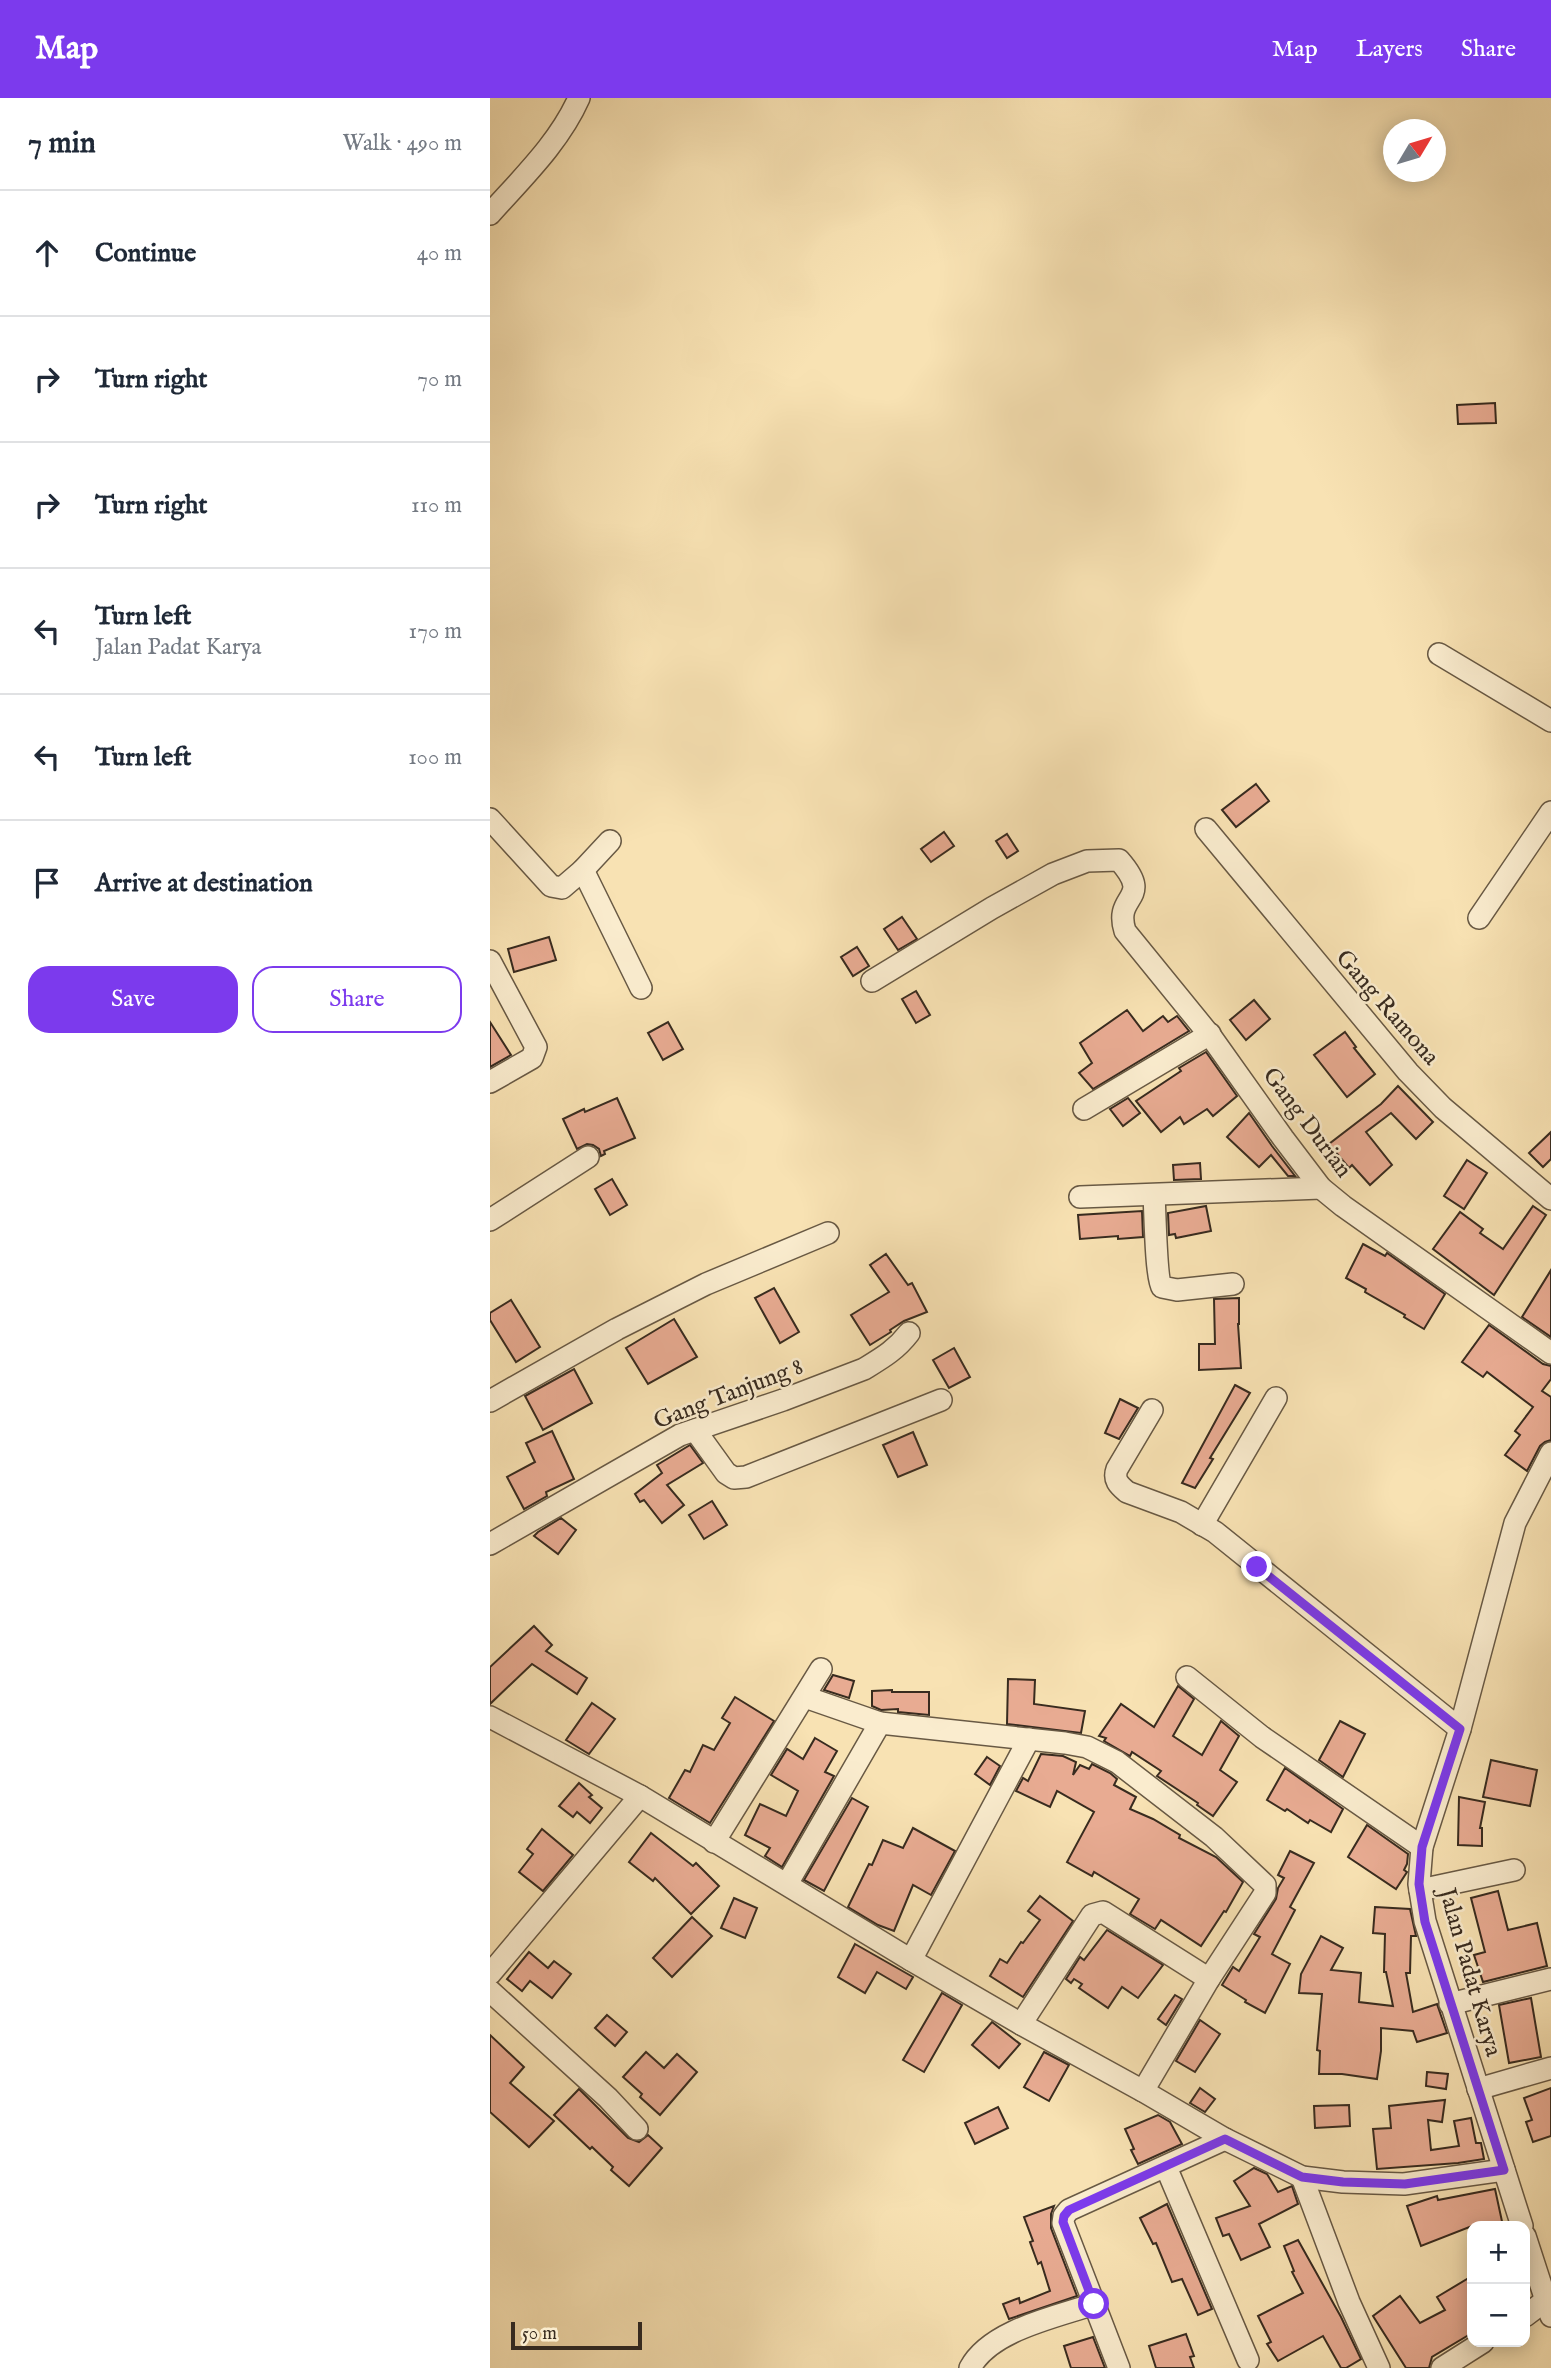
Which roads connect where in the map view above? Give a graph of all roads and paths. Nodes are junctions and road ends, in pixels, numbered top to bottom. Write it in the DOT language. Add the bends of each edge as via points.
graph roads {
  1 [pos="579,98"];
  2 [pos="490,214"];
  3 [pos="1439,654"];
  4 [pos="1551,721"];
  5 [pos="1551,812"];
  6 [pos="490,819"];
  7 [pos="1206,829"];
  8 [pos="610,841"];
  9 [pos="583,870"];
  10 [pos="1479,918"];
  11 [pos="490,961"];
  12 [pos="872,981"];
  13 [pos="641,988"];
  14 [pos="1210,1034"];
  15 [pos="490,1082"];
  16 [pos="1084,1109"];
  17 [pos="588,1157"];
  18 [pos="1321,1188"];
  19 [pos="1154,1195"];
  20 [pos="1080,1198"];
  21 [pos="1551,1199"];
  22 [pos="490,1220"];
  23 [pos="828,1233"];
  24 [pos="1233,1284"];
  25 [pos="909,1333"];
  26 [pos="1551,1353"];
  27 [pos="1276,1398"];
  28 [pos="941,1400"];
  29 [pos="490,1401"];
  30 [pos="1152,1410"];
  31 [pos="695,1430"];
  32 [pos="1551,1453"];
  33 [pos="1202,1525"];
  34 [pos="490,1544"];
  35 [pos="821,1669"];
  36 [pos="1187,1677"];
  37 [pos="805,1697"];
  38 [pos="490,1717"];
  39 [pos="880,1723"];
  40 [pos="1460,1729"];
  41 [pos="1029,1739"];
  42 [pos="640,1796"];
  43 [pos="714,1842"];
  44 [pos="1422,1847"];
  45 [pos="1514,1870"];
  46 [pos="788,1884"];
  47 [pos="1420,1890"];
  48 [pos="911,1960"];
  49 [pos="490,1974"];
  50 [pos="1209,1979"];
  51 [pos="1551,1979"];
  52 [pos="490,1991"];
  53 [pos="1450,2004"];
  54 [pos="1021,2024"];
  55 [pos="1551,2068"];
  56 [pos="1478,2089"];
  57 [pos="1143,2091"];
  58 [pos="637,2129"];
  59 [pos="1225,2139"];
  60 [pos="1166,2167"];
  61 [pos="1504,2170"];
  62 [pos="1302,2177"];
  63 [pos="1520,2221"];
  64 [pos="1530,2251"];
  65 [pos="1094,2304"];
  66 [pos="1549,2306"];
  67 [pos="1530,2314"];
  68 [pos="1475,2347"];
  69 [pos="1248,2360"];
  70 [pos="970,2368"];
  71 [pos="1119,2368"];
  72 [pos="1379,2368"];
  73 [pos="1442,2368"];
  1 -- 2 [label="street" via="553,143"];
  3 -- 4 [label="street"];
  5 -- 10 [label="street"];
  6 -- 9 [label="street" via="551,886 562,888"];
  7 -- 21 [label="street, Gang Ramona" via="1408,1072 1443,1108"];
  8 -- 9 [label="street"];
  9 -- 13 [label="street"];
  11 -- 15 [label="street" via="536,1047 532,1058"];
  12 -- 14 [label="street, Gang Durian" via="1029,887 1087,861 1119,860 1135,886 1123,909 1123,926"];
  14 -- 16 [label="street"];
  14 -- 18 [label="street, Gang Durian"];
  17 -- 22 [label="street"];
  18 -- 19 [label="street"];
  18 -- 26 [label="street, Gang Durian"];
  19 -- 20 [label="street"];
  19 -- 24 [label="street" via="1157,1280 1162,1287 1177,1290"];
  23 -- 29 [label="street" via="706,1284"];
  25 -- 31 [label="street, Gang Tanjung 8" via="888,1355 864,1369"];
  27 -- 33 [label="street"];
  28 -- 31 [label="street" via="746,1477 726,1473"];
  30 -- 33 [label="street" via="1117,1469 1116,1481 1127,1492"];
  31 -- 34 [label="street, Gang Tanjung 8" via="667,1441"];
  32 -- 40 [label="street, Jalan Padat Karya" via="1515,1523"];
  33 -- 40 [label="street"];
  35 -- 37 [label="street"];
  36 -- 44 [label="street" via="1262,1737"];
  37 -- 39 [label="street"];
  37 -- 43 [label="street"];
  38 -- 42 [label="street"];
  39 -- 41 [label="street"];
  39 -- 46 [label="street"];
  40 -- 44 [label="street, Jalan Padat Karya"];
  41 -- 48 [label="street"];
  41 -- 50 [label="street" via="1087,1747 1117,1762 1214,1837 1265,1885 1265,1893"];
  42 -- 43 [label="street"];
  42 -- 49 [label="street"];
  43 -- 46 [label="street"];
  44 -- 47 [label="street, Jalan Padat Karya"];
  45 -- 47 [label="street"];
  46 -- 48 [label="street"];
  47 -- 53 [label="street, Jalan Padat Karya"];
  48 -- 54 [label="street"];
  50 -- 54 [label="street" via="1097,1912"];
  50 -- 57 [label="street"];
  51 -- 53 [label="street"];
  52 -- 58 [label="street"];
  53 -- 56 [label="street, Jalan Padat Karya"];
  54 -- 57 [label="street"];
  55 -- 56 [label="street"];
  56 -- 61 [label="street, Jalan Padat Karya"];
  57 -- 59 [label="street"];
  59 -- 60 [label="street"];
  59 -- 62 [label="street"];
  60 -- 65 [label="street" via="1064,2216"];
  60 -- 69 [label="street"];
  61 -- 62 [label="street" via="1405,2184"];
  61 -- 63 [label="street, Jalan Padat Karya"];
  62 -- 72 [label="street"];
  64 -- 66 [label="street"];
  65 -- 70 [label="street" via="1006,2334 976,2356"];
  65 -- 71 [label="street"];
  66 -- 67 [label="street"];
  68 -- 73 [label="street"];
}
